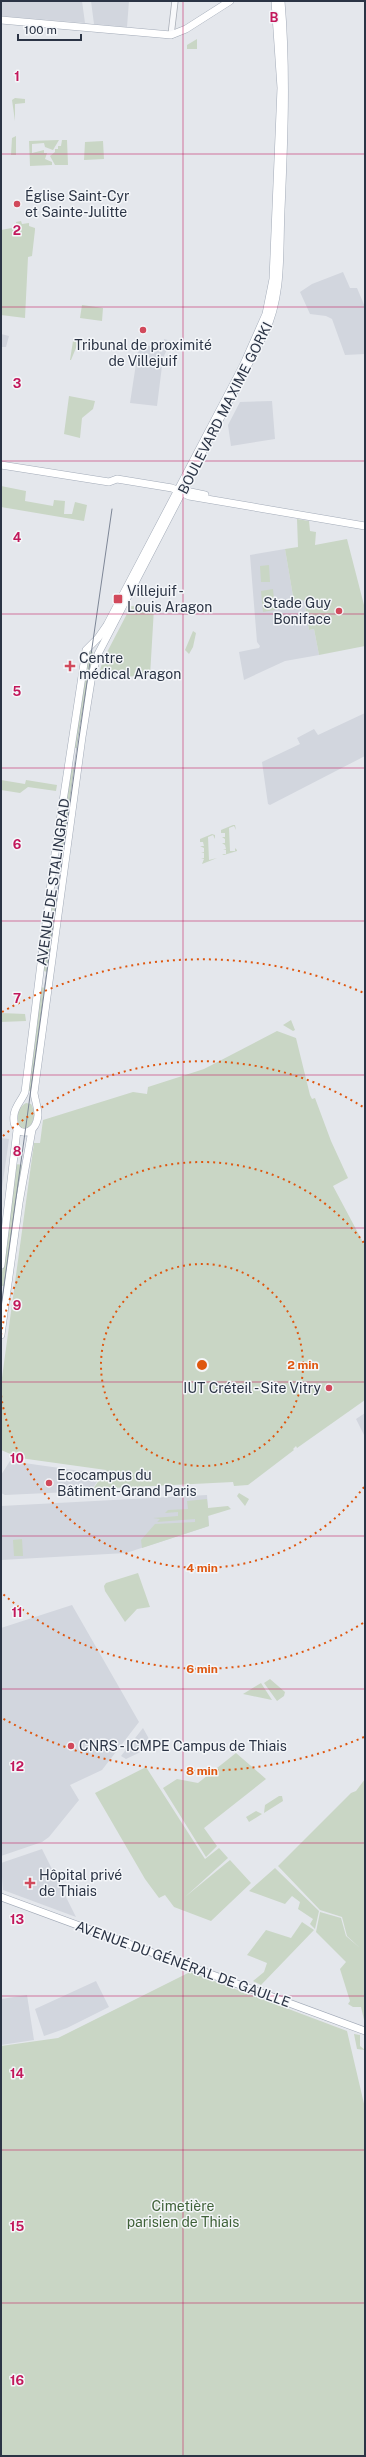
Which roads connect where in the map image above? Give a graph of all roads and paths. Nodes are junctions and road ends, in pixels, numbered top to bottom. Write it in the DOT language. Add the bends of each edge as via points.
graph roads {
  1 [pos="175,1"];
  2 [pos="230,1"];
  3 [pos="275,1"];
  4 [pos="281,1"];
  5 [pos="1,20"];
  6 [pos="171,35"];
  7 [pos="223,406"];
  8 [pos="1,465"];
  9 [pos="181,491"];
  10 [pos="365,526"];
  11 [pos="83,660"];
  12 [pos="92,675"];
  13 [pos="20,1102"];
  14 [pos="36,1107"];
  15 [pos="17,1130"];
  16 [pos="32,1130"];
  17 [pos="1,1265"];
  18 [pos="1,1335"];
  19 [pos="1,1897"];
  20 [pos="365,2031"];
  1 -- 6 [label="street"];
  2 -- 6 [label="main road" via="191,26"];
  3 -- 7 [label="main road, BOULEVARD MAXIME GORKI" via="281,88 271,294 256,339"];
  4 -- 7 [label="main road, BOULEVARD MAXIME GORKI" via="286,95 277,295 266,331"];
  5 -- 6 [label="main road"];
  7 -- 9 [label="main road, BOULEVARD MAXIME GORKI"];
  8 -- 9 [label="main road" via="109,482 118,479"];
  9 -- 10 [label="main road"];
  9 -- 11 [label="main road, BOULEVARD MAXIME GORKI" via="107,625 86,650"];
  9 -- 12 [label="main road, BOULEVARD MAXIME GORKI" via="107,634"];
  11 -- 13 [label="main road, AVENUE DE STALINGRAD" via="25,1089"];
  12 -- 14 [label="main road, AVENUE DE STALINGRAD" via="34,1093"];
  13 -- 14 [label="main road" via="29,1100"];
  13 -- 15 [label="main road" via="14,1116"];
  14 -- 16 [label="main road" via="37,1118"];
  15 -- 16 [label="main road" via="25,1133"];
  15 -- 17 [label="main road"];
  16 -- 18 [label="main road"];
  19 -- 20 [label="main road, AVENUE DU GÉNÉRAL DE GAULLE"];
}
